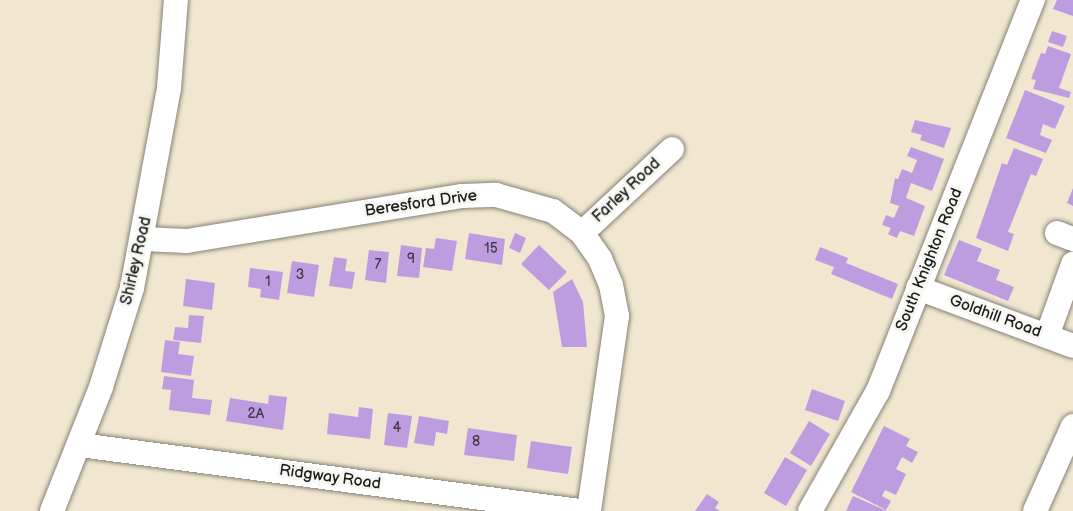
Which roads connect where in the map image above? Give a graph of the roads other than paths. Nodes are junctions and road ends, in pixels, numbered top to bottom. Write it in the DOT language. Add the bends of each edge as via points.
graph roads {
  1 [pos="176,0"];
  2 [pos="1033,0"];
  3 [pos="672,149"];
  4 [pos="582,233"];
  5 [pos="143,238"];
  6 [pos="1073,264"];
  7 [pos="918,288"];
  8 [pos="1047,336"];
  9 [pos="1073,346"];
  10 [pos="1073,426"];
  11 [pos="80,445"];
  12 [pos="52,511"];
  13 [pos="580,511"];
  14 [pos="589,511"];
  15 [pos="810,511"];
  16 [pos="1035,511"];
  1 -- 5 [label="street, Shirley Road" via="169,88"];
  2 -- 7 [label="street, South Knighton Road"];
  3 -- 4 [label="street, Farley Road"];
  4 -- 5 [label="street, Beresford Drive" via="553,211 496,195 462,196 187,241"];
  4 -- 14 [label="street, Beresford Drive" via="600,259 611,285 617,316"];
  5 -- 11 [label="street, Shirley Road" via="119,333"];
  6 -- 8 [label="street"];
  7 -- 8 [label="street, Goldhill Road"];
  7 -- 15 [label="street, South Knighton Road" via="878,391"];
  8 -- 9 [label="street, Goldhill Road"];
  10 -- 16 [label="street"];
  11 -- 12 [label="street, Shirley Road"];
  11 -- 13 [label="street, Ridgway Road"];
}
